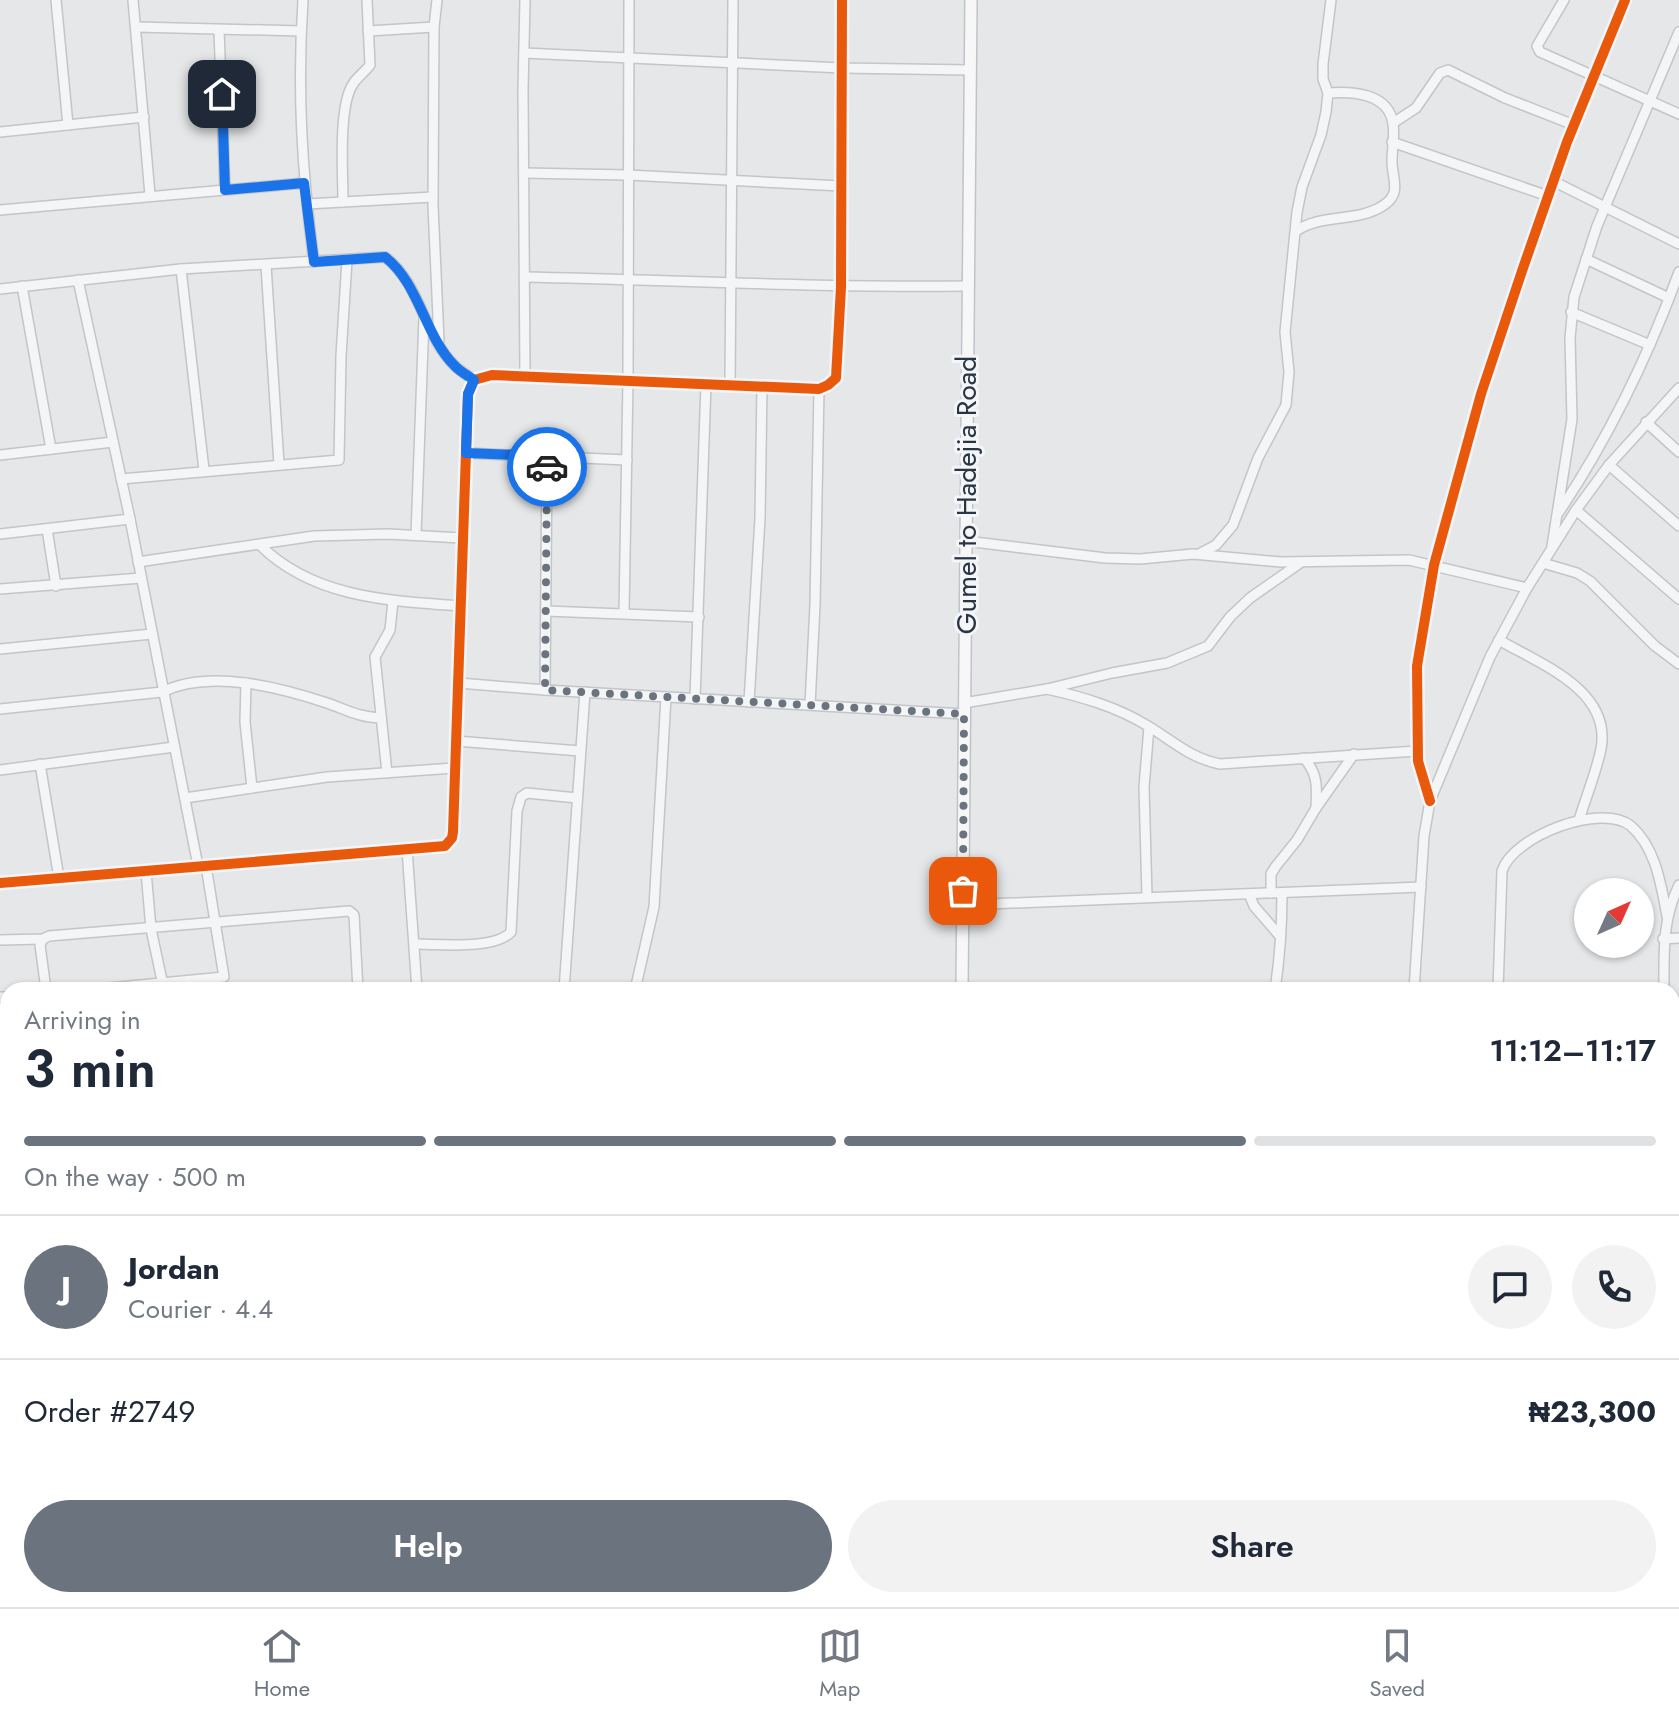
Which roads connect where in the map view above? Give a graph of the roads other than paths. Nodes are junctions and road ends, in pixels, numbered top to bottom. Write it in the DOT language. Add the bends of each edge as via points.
graph roads {
  1 [pos="56,0"];
  2 [pos="133,0"];
  3 [pos="303,0"];
  4 [pos="367,0"];
  5 [pos="437,0"];
  6 [pos="525,0"];
  7 [pos="629,0"];
  8 [pos="733,0"];
  9 [pos="842,0"];
  10 [pos="971,0"];
  11 [pos="1331,0"];
  12 [pos="1564,0"];
  13 [pos="1625,0"];
  14 [pos="136,27"];
  15 [pos="434,27"];
  16 [pos="219,30"];
  17 [pos="301,31"];
  18 [pos="368,31"];
  19 [pos="1679,32"];
  20 [pos="524,53"];
  21 [pos="628,59"];
  22 [pos="732,61"];
  23 [pos="842,68"];
  24 [pos="969,70"];
  25 [pos="1593,77"];
  26 [pos="1328,93"];
  27 [pos="1650,102"];
  28 [pos="1679,114"];
  29 [pos="144,117"];
  30 [pos="1393,123"];
  31 [pos="68,125"];
  32 [pos="1574,125"];
  33 [pos="0,132"];
  34 [pos="1392,142"];
  35 [pos="524,173"];
  36 [pos="628,175"];
  37 [pos="732,180"];
  38 [pos="1553,181"];
  39 [pos="304,183"];
  40 [pos="841,186"];
  41 [pos="225,190"];
  42 [pos="150,195"];
  43 [pos="1548,196"];
  44 [pos="433,197"];
  45 [pos="343,202"];
  46 [pos="307,204"];
  47 [pos="1606,206"];
  48 [pos="0,210"];
  49 [pos="1296,231"];
  50 [pos="1679,244"];
  51 [pos="1586,259"];
  52 [pos="347,260"];
  53 [pos="314,262"];
  54 [pos="266,266"];
  55 [pos="181,269"];
  56 [pos="1679,272"];
  57 [pos="525,277"];
  58 [pos="628,279"];
  59 [pos="78,280"];
  60 [pos="732,282"];
  61 [pos="22,286"];
  62 [pos="967,286"];
  63 [pos="841,287"];
  64 [pos="0,289"];
  65 [pos="1669,298"];
  66 [pos="1571,312"];
  67 [pos="424,315"];
  68 [pos="439,342"];
  69 [pos="1650,345"];
  70 [pos="525,376"];
  71 [pos="474,380"];
  72 [pos="628,381"];
  73 [pos="706,384"];
  74 [pos="730,385"];
  75 [pos="762,387"];
  76 [pos="1679,388"];
  77 [pos="819,389"];
  78 [pos="1646,422"];
  79 [pos="113,442"];
  80 [pos="51,449"];
  81 [pos="1679,452"];
  82 [pos="466,453"];
  83 [pos="0,455"];
  84 [pos="547,456"];
  85 [pos="627,460"];
  86 [pos="279,464"];
  87 [pos="1609,465"];
  88 [pos="204,470"];
  89 [pos="121,479"];
  90 [pos="1576,510"];
  91 [pos="1557,515"];
  92 [pos="130,519"];
  93 [pos="1679,526"];
  94 [pos="47,529"];
  95 [pos="0,534"];
  96 [pos="416,535"];
  97 [pos="462,538"];
  98 [pos="966,541"];
  99 [pos="260,545"];
  100 [pos="1551,549"];
  101 [pos="1199,554"];
  102 [pos="138,562"];
  103 [pos="1301,562"];
  104 [pos="1543,563"];
  105 [pos="1434,565"];
  106 [pos="141,578"];
  107 [pos="56,586"];
  108 [pos="1527,588"];
  109 [pos="0,589"];
  110 [pos="1679,599"];
  111 [pos="393,601"];
  112 [pos="461,606"];
  113 [pos="546,611"];
  114 [pos="624,613"];
  115 [pos="699,617"];
  116 [pos="152,634"];
  117 [pos="1499,640"];
  118 [pos="0,649"];
  119 [pos="1679,664"];
  120 [pos="246,683"];
  121 [pos="459,683"];
  122 [pos="1047,689"];
  123 [pos="545,690"];
  124 [pos="162,692"];
  125 [pos="585,692"];
  126 [pos="666,697"];
  127 [pos="695,699"];
  128 [pos="749,702"];
  129 [pos="810,705"];
  130 [pos="964,708"];
  131 [pos="0,709"];
  132 [pos="381,718"];
  133 [pos="1149,727"];
  134 [pos="456,741"];
  135 [pos="174,747"];
  136 [pos="580,751"];
  137 [pos="1417,751"];
  138 [pos="1354,754"];
  139 [pos="1304,758"];
  140 [pos="40,764"];
  141 [pos="454,768"];
  142 [pos="0,770"];
  143 [pos="387,773"];
  144 [pos="252,788"];
  145 [pos="185,798"];
  146 [pos="577,798"];
  147 [pos="1430,801"];
  148 [pos="1316,808"];
  149 [pos="1579,820"];
  150 [pos="407,849"];
  151 [pos="202,866"];
  152 [pos="146,871"];
  153 [pos="59,878"];
  154 [pos="0,883"];
  155 [pos="1679,885"];
  156 [pos="1421,887"];
  157 [pos="1276,893"];
  158 [pos="1249,894"];
  159 [pos="1147,897"];
  160 [pos="963,905"];
  161 [pos="1667,916"];
  162 [pos="216,923"];
  163 [pos="151,929"];
  164 [pos="1279,935"];
  165 [pos="1679,938"];
  166 [pos="43,939"];
  167 [pos="1663,939"];
  168 [pos="0,940"];
  169 [pos="415,944"];
  170 [pos="45,982"];
  171 [pos="162,982"];
  172 [pos="194,982"];
  173 [pos="358,982"];
  174 [pos="417,982"];
  175 [pos="565,982"];
  176 [pos="637,982"];
  177 [pos="962,982"];
  178 [pos="1276,982"];
  179 [pos="1415,982"];
  180 [pos="1498,982"];
  181 [pos="1664,982"];
  1 -- 31 [label="street"];
  2 -- 14 [label="street"];
  3 -- 17 [label="street"];
  4 -- 18 [label="street"];
  5 -- 15 [label="street"];
  6 -- 20 [label="street"];
  7 -- 21 [label="street"];
  8 -- 22 [label="street"];
  9 -- 23 [label="street"];
  10 -- 24 [label="main road, Gumel to Hadejia Road"];
  11 -- 26 [label="street" via="1323,64"];
  12 -- 25 [label="street" via="1537,46"];
  13 -- 25 [label="street"];
  14 -- 16 [label="street"];
  14 -- 29 [label="street"];
  15 -- 18 [label="street"];
  15 -- 44 [label="street"];
  16 -- 17 [label="street"];
  16 -- 41 [label="street"];
  17 -- 39 [label="street"];
  18 -- 45 [label="street" via="370,65 347,100"];
  19 -- 27 [label="street"];
  20 -- 21 [label="street"];
  20 -- 35 [label="street"];
  21 -- 22 [label="street"];
  21 -- 36 [label="street"];
  22 -- 23 [label="street"];
  22 -- 37 [label="street"];
  23 -- 24 [label="street"];
  23 -- 40 [label="street"];
  24 -- 62 [label="main road, Gumel to Hadejia Road"];
  25 -- 27 [label="street"];
  25 -- 32 [label="street"];
  26 -- 30 [label="street" via="1364,94 1386,108"];
  26 -- 49 [label="street" via="1321,135 1302,187"];
  27 -- 28 [label="street"];
  27 -- 47 [label="street"];
  29 -- 31 [label="street"];
  29 -- 42 [label="street"];
  30 -- 32 [label="street" via="1416,108 1440,73 1448,70"];
  30 -- 34 [label="street"];
  31 -- 33 [label="street"];
  32 -- 38 [label="street"];
  34 -- 43 [label="street"];
  34 -- 49 [label="street" via="1396,188 1385,205 1315,220"];
  35 -- 36 [label="street"];
  35 -- 57 [label="street"];
  36 -- 37 [label="street"];
  36 -- 58 [label="street"];
  37 -- 40 [label="street"];
  37 -- 60 [label="street"];
  38 -- 43 [label="street"];
  38 -- 47 [label="street"];
  39 -- 41 [label="street"];
  39 -- 46 [label="street"];
  40 -- 63 [label="street"];
  41 -- 42 [label="street"];
  42 -- 48 [label="street"];
  43 -- 105 [label="street" via="1481,394"];
  44 -- 45 [label="street"];
  44 -- 68 [label="street"];
  45 -- 46 [label="street"];
  46 -- 53 [label="street"];
  47 -- 50 [label="street"];
  47 -- 51 [label="street"];
  49 -- 101 [label="street" via="1285,332 1286,405 1258,458 1233,525 1216,545"];
  51 -- 65 [label="street"];
  51 -- 66 [label="street"];
  52 -- 53 [label="street"];
  52 -- 67 [label="street" via="385,257"];
  52 -- 86 [label="street" via="339,460"];
  53 -- 54 [label="street"];
  54 -- 55 [label="street"];
  54 -- 86 [label="street"];
  55 -- 59 [label="street"];
  55 -- 88 [label="street"];
  56 -- 65 [label="street"];
  57 -- 58 [label="street"];
  57 -- 70 [label="street"];
  58 -- 60 [label="street"];
  58 -- 72 [label="street"];
  59 -- 61 [label="street"];
  59 -- 79 [label="street"];
  60 -- 63 [label="street"];
  60 -- 74 [label="street"];
  61 -- 64 [label="street"];
  61 -- 80 [label="street"];
  62 -- 63 [label="street"];
  62 -- 98 [label="main road, Gumel to Hadejia Road"];
  63 -- 77 [label="street" via="836,378"];
  65 -- 69 [label="street"];
  66 -- 69 [label="street"];
  66 -- 91 [label="street" via="1572,419"];
  67 -- 68 [label="street"];
  67 -- 96 [label="street"];
  68 -- 71 [label="street" via="452,363"];
  69 -- 91 [label="street" via="1610,429"];
  70 -- 71 [label="street"];
  70 -- 72 [label="street"];
  71 -- 82 [label="street" via="468,394"];
  72 -- 73 [label="street"];
  72 -- 85 [label="street"];
  73 -- 74 [label="street"];
  73 -- 115 [label="street"];
  74 -- 75 [label="street"];
  75 -- 77 [label="street"];
  75 -- 128 [label="street"];
  76 -- 78 [label="street"];
  77 -- 129 [label="street"];
  78 -- 81 [label="street"];
  78 -- 87 [label="street"];
  79 -- 80 [label="street"];
  79 -- 89 [label="street"];
  80 -- 83 [label="street"];
  82 -- 84 [label="street"];
  82 -- 97 [label="street"];
  84 -- 85 [label="street"];
  84 -- 113 [label="street"];
  85 -- 114 [label="street"];
  86 -- 88 [label="street"];
  87 -- 90 [label="street"];
  87 -- 93 [label="street"];
  88 -- 89 [label="street"];
  89 -- 92 [label="street"];
  90 -- 100 [label="street"];
  90 -- 110 [label="street"];
  91 -- 100 [label="street"];
  92 -- 94 [label="street"];
  92 -- 102 [label="street"];
  94 -- 95 [label="street"];
  94 -- 107 [label="street"];
  96 -- 97 [label="street"];
  96 -- 99 [label="street" via="314,536"];
  97 -- 112 [label="street"];
  98 -- 101 [label="street" via="1105,558"];
  98 -- 130 [label="main road, Gumel to Hadejia Road"];
  99 -- 102 [label="street"];
  99 -- 111 [label="street" via="280,564 344,592"];
  100 -- 104 [label="street"];
  101 -- 103 [label="street"];
  102 -- 106 [label="street"];
  103 -- 105 [label="street" via="1409,560"];
  103 -- 122 [label="street" via="1250,598 1208,646 1167,663"];
  104 -- 108 [label="street"];
  104 -- 119 [label="street" via="1590,581"];
  105 -- 108 [label="street"];
  105 -- 137 [label="street" via="1417,666"];
  106 -- 107 [label="street"];
  106 -- 116 [label="street"];
  107 -- 109 [label="street"];
  108 -- 117 [label="street"];
  111 -- 112 [label="street"];
  111 -- 132 [label="street" via="390,630 375,657"];
  112 -- 121 [label="street"];
  113 -- 114 [label="street"];
  113 -- 123 [label="street"];
  114 -- 115 [label="street"];
  115 -- 127 [label="street"];
  116 -- 118 [label="street"];
  116 -- 124 [label="street"];
  117 -- 147 [label="street"];
  117 -- 149 [label="street" via="1575,686 1598,712 1602,747"];
  120 -- 124 [label="street" via="178,684"];
  120 -- 132 [label="street" via="356,716"];
  120 -- 144 [label="street"];
  121 -- 123 [label="street"];
  121 -- 134 [label="street"];
  122 -- 130 [label="street"];
  122 -- 133 [label="street" via="1087,698"];
  123 -- 125 [label="street"];
  124 -- 131 [label="street"];
  124 -- 135 [label="street"];
  125 -- 126 [label="street"];
  125 -- 136 [label="street"];
  126 -- 127 [label="street"];
  126 -- 176 [label="street" via="654,907"];
  127 -- 128 [label="street"];
  128 -- 129 [label="street"];
  129 -- 130 [label="street"];
  130 -- 160 [label="main road, Gumel to Hadejia Road"];
  132 -- 143 [label="street"];
  133 -- 139 [label="street" via="1202,761"];
  133 -- 159 [label="street" via="1144,787"];
  134 -- 136 [label="street"];
  134 -- 141 [label="street"];
  135 -- 140 [label="street"];
  135 -- 145 [label="street"];
  136 -- 146 [label="street"];
  137 -- 138 [label="street"];
  137 -- 147 [label="street"];
  138 -- 139 [label="street"];
  138 -- 148 [label="street"];
  139 -- 148 [label="street" via="1314,769"];
  140 -- 142 [label="street"];
  140 -- 153 [label="street"];
  141 -- 143 [label="street"];
  141 -- 150 [label="street" via="449,843"];
  143 -- 144 [label="street"];
  144 -- 145 [label="street"];
  145 -- 151 [label="street"];
  146 -- 169 [label="street" via="527,793 521,797 511,932 505,938"];
  146 -- 175 [label="street"];
  147 -- 156 [label="street"];
  148 -- 157 [label="street" via="1271,874"];
  149 -- 161 [label="street" via="1631,826 1651,855"];
  149 -- 180 [label="street" via="1526,842 1506,860"];
  150 -- 151 [label="street"];
  150 -- 169 [label="street"];
  151 -- 152 [label="street"];
  151 -- 162 [label="street"];
  152 -- 153 [label="street"];
  152 -- 163 [label="street"];
  153 -- 154 [label="street"];
  155 -- 161 [label="street"];
  156 -- 157 [label="street"];
  156 -- 179 [label="street"];
  157 -- 158 [label="street"];
  157 -- 164 [label="street"];
  158 -- 159 [label="street"];
  158 -- 164 [label="street"];
  159 -- 160 [label="street"];
  160 -- 177 [label="main road, Gumel to Hadejia Road"];
  161 -- 167 [label="street"];
  162 -- 163 [label="street"];
  162 -- 172 [label="street" via="224,977"];
  162 -- 173 [label="street" via="349,911 354,915"];
  163 -- 166 [label="street"];
  163 -- 171 [label="street"];
  164 -- 178 [label="street"];
  165 -- 167 [label="street"];
  166 -- 168 [label="street"];
  166 -- 170 [label="street"];
  167 -- 181 [label="street"];
  169 -- 174 [label="street"];
}
